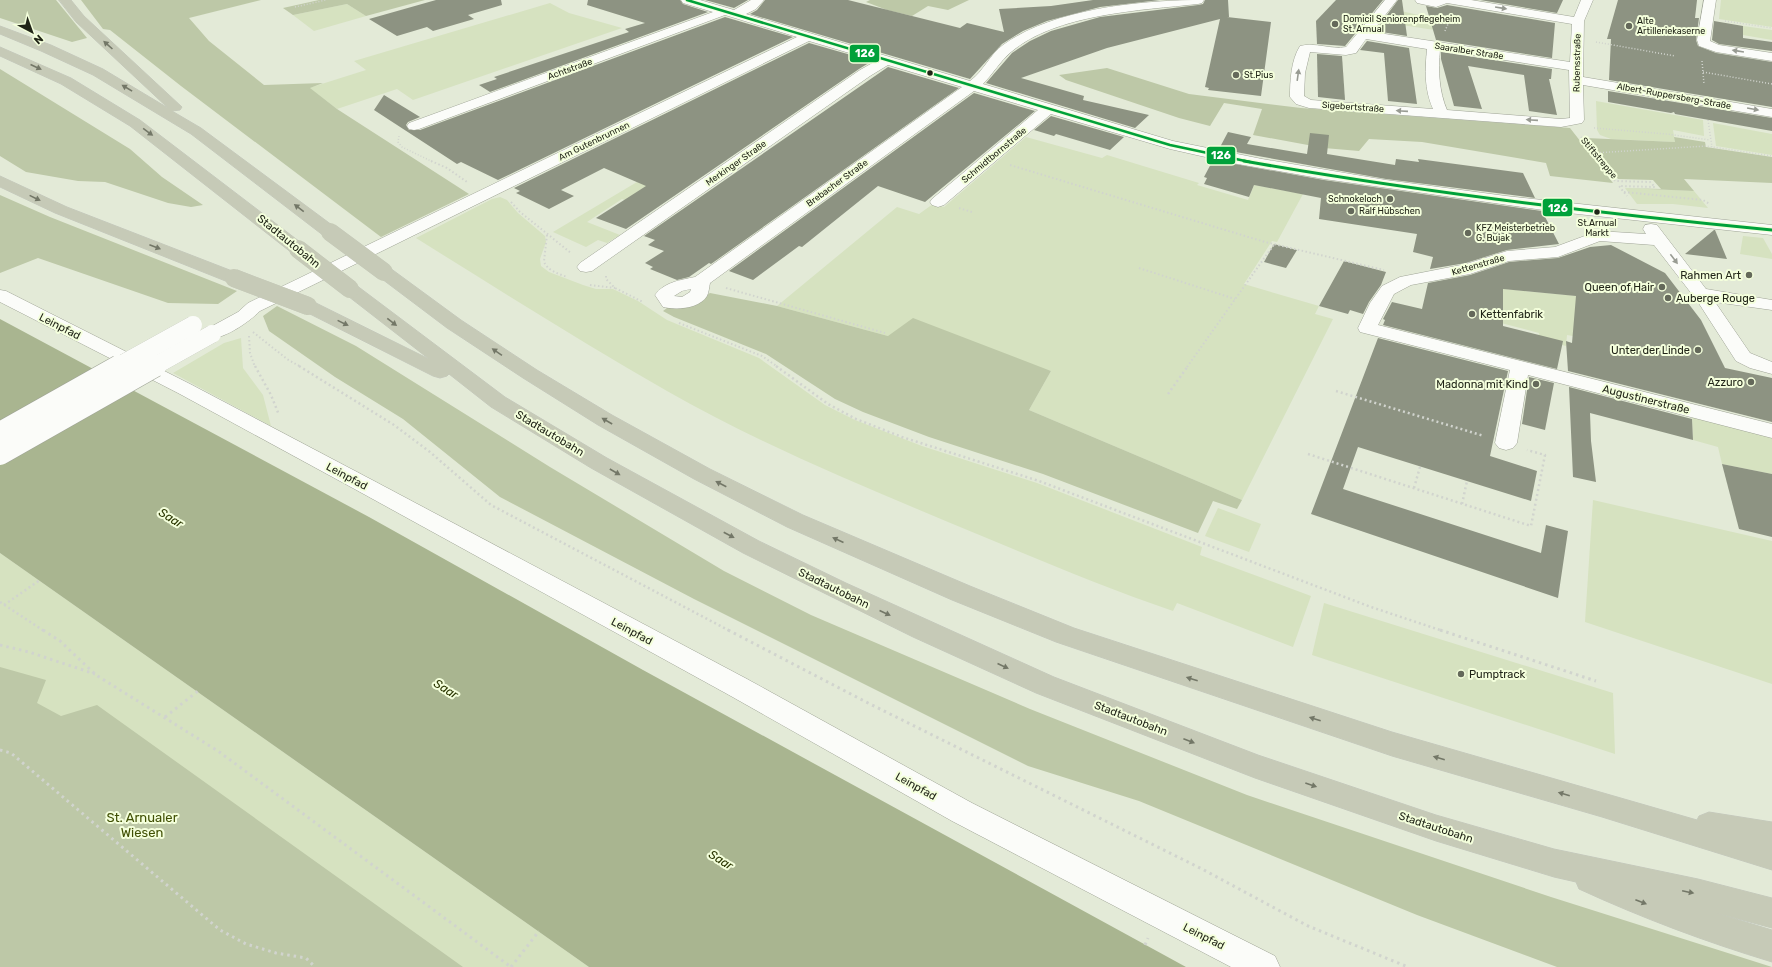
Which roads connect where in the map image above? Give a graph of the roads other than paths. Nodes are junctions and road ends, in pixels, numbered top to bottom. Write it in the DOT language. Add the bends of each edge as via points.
graph roads {
  1 [pos="687,0"];
  2 [pos="758,0"];
  3 [pos="1198,0"];
  4 [pos="1391,0"];
  5 [pos="1421,0"];
  6 [pos="1445,0"];
  7 [pos="1449,0"];
  8 [pos="1587,0"];
  9 [pos="1710,0"];
  10 [pos="68,3"];
  11 [pos="731,13"];
  12 [pos="1578,21"];
  13 [pos="0,30"];
  14 [pos="1363,35"];
  15 [pos="809,36"];
  16 [pos="1439,46"];
  17 [pos="0,51"];
  18 [pos="1772,57"];
  19 [pos="887,60"];
  20 [pos="1576,73"];
  21 [pos="972,86"];
  22 [pos="1049,108"];
  23 [pos="1772,113"];
  24 [pos="1442,114"];
  25 [pos="414,126"];
  26 [pos="1574,127"];
  27 [pos="196,130"];
  28 [pos="0,181"];
  29 [pos="938,202"];
  30 [pos="1644,218"];
  31 [pos="1772,230"];
  32 [pos="1659,240"];
  33 [pos="586,268"];
  34 [pos="701,281"];
  35 [pos="1701,294"];
  36 [pos="0,295"];
  37 [pos="1772,304"];
  38 [pos="193,325"];
  39 [pos="1367,328"];
  40 [pos="1520,367"];
  41 [pos="1772,368"];
  42 [pos="498,402"];
  43 [pos="1772,431"];
  44 [pos="0,433"];
  45 [pos="1506,443"];
  46 [pos="0,454"];
  47 [pos="1602,804"];
  48 [pos="1772,836"];
  49 [pos="1772,856"];
  50 [pos="1554,863"];
  51 [pos="1772,913"];
  52 [pos="1772,946"];
  53 [pos="1264,967"];
  1 -- 11 [label="street"];
  2 -- 11 [label="street, Achtstraße" via="752,6"];
  3 -- 21 [label="street, Brebacher Straße" via="1090,15 1040,28 1006,48"];
  4 -- 14 [label="street, Sigebertstraße"];
  5 -- 6 [label="street" via="1436,3"];
  7 -- 12 [label="street, one-way"];
  8 -- 12 [label="street, Rubensstraße"];
  18 -- 9 [label="street, one-way" via="1716,48 1704,43 1702,40"];
  27 -- 10 [label="highway, one-way" via="180,111 95,33"];
  11 -- 15 [label="street"];
  11 -- 25 [label="street, Achtstraße" via="710,18"];
  12 -- 20 [label="street, Rubensstraße"];
  27 -- 13 [label="highway, one-way" via="98,72"];
  14 -- 16 [label="street, Saaralber Straße"];
  24 -- 14 [label="street, Sigebertstraße, one-way" via="1309,104 1297,97 1301,58 1305,49 1348,52"];
  15 -- 19 [label="street"];
  15 -- 46 [label="street, Am Gutenbrunnen, bridge" via="254,307 245,316"];
  16 -- 20 [label="street, Saaralber Straße"];
  16 -- 24 [label="street" via="1431,77"];
  17 -- 42 [label="highway, Stadtautobahn, one-way, bridge" via="66,81 135,122"];
  19 -- 21 [label="street"];
  19 -- 33 [label="street, Merkinger Straße"];
  20 -- 23 [label="street, Albert-Ruppersberg-Straße, one-way"];
  20 -- 26 [label="street, Rubensstraße" via="1577,120"];
  21 -- 22 [label="street"];
  21 -- 34 [label="street, Brebacher Straße"];
  22 -- 29 [label="street, Schmidtbornstraße"];
  22 -- 30 [label="street" via="1170,144 1278,168 1505,202"];
  26 -- 24 [label="street, Sigebertstraße, one-way" via="1561,123"];
  47 -- 27 [label="highway, one-way, bridge" via="1392,744 1152,666 1065,635 795,521 715,481 605,420 504,357 384,272"];
  28 -- 42 [label="highway, one-way, bridge" via="62,210 308,306"];
  30 -- 31 [label="street"];
  30 -- 32 [label="street"];
  32 -- 35 [label="street, one-way"];
  32 -- 39 [label="street, Kettenstraße" via="1598,236 1558,252 1507,256 1470,269 1406,281 1388,290"];
  35 -- 37 [label="street"];
  35 -- 41 [label="street" via="1743,357"];
  36 -- 53 [label="street, Leinpfad" via="185,389 738,687 962,812"];
  38 -- 44 [label="street, bridge"];
  39 -- 40 [label="street, Augustinerstraße"];
  40 -- 43 [label="street, Augustinerstraße"];
  40 -- 45 [label="street"];
  42 -- 50 [label="highway, Stadtautobahn, one-way" via="599,463 751,547 922,630 1045,685 1255,766 1436,828"];
  47 -- 48 [label="highway"];
  47 -- 49 [label="highway"];
  50 -- 51 [label="highway, Stadtautobahn, one-way"];
  50 -- 52 [label="highway, one-way" via="1620,894 1700,925"];
}
